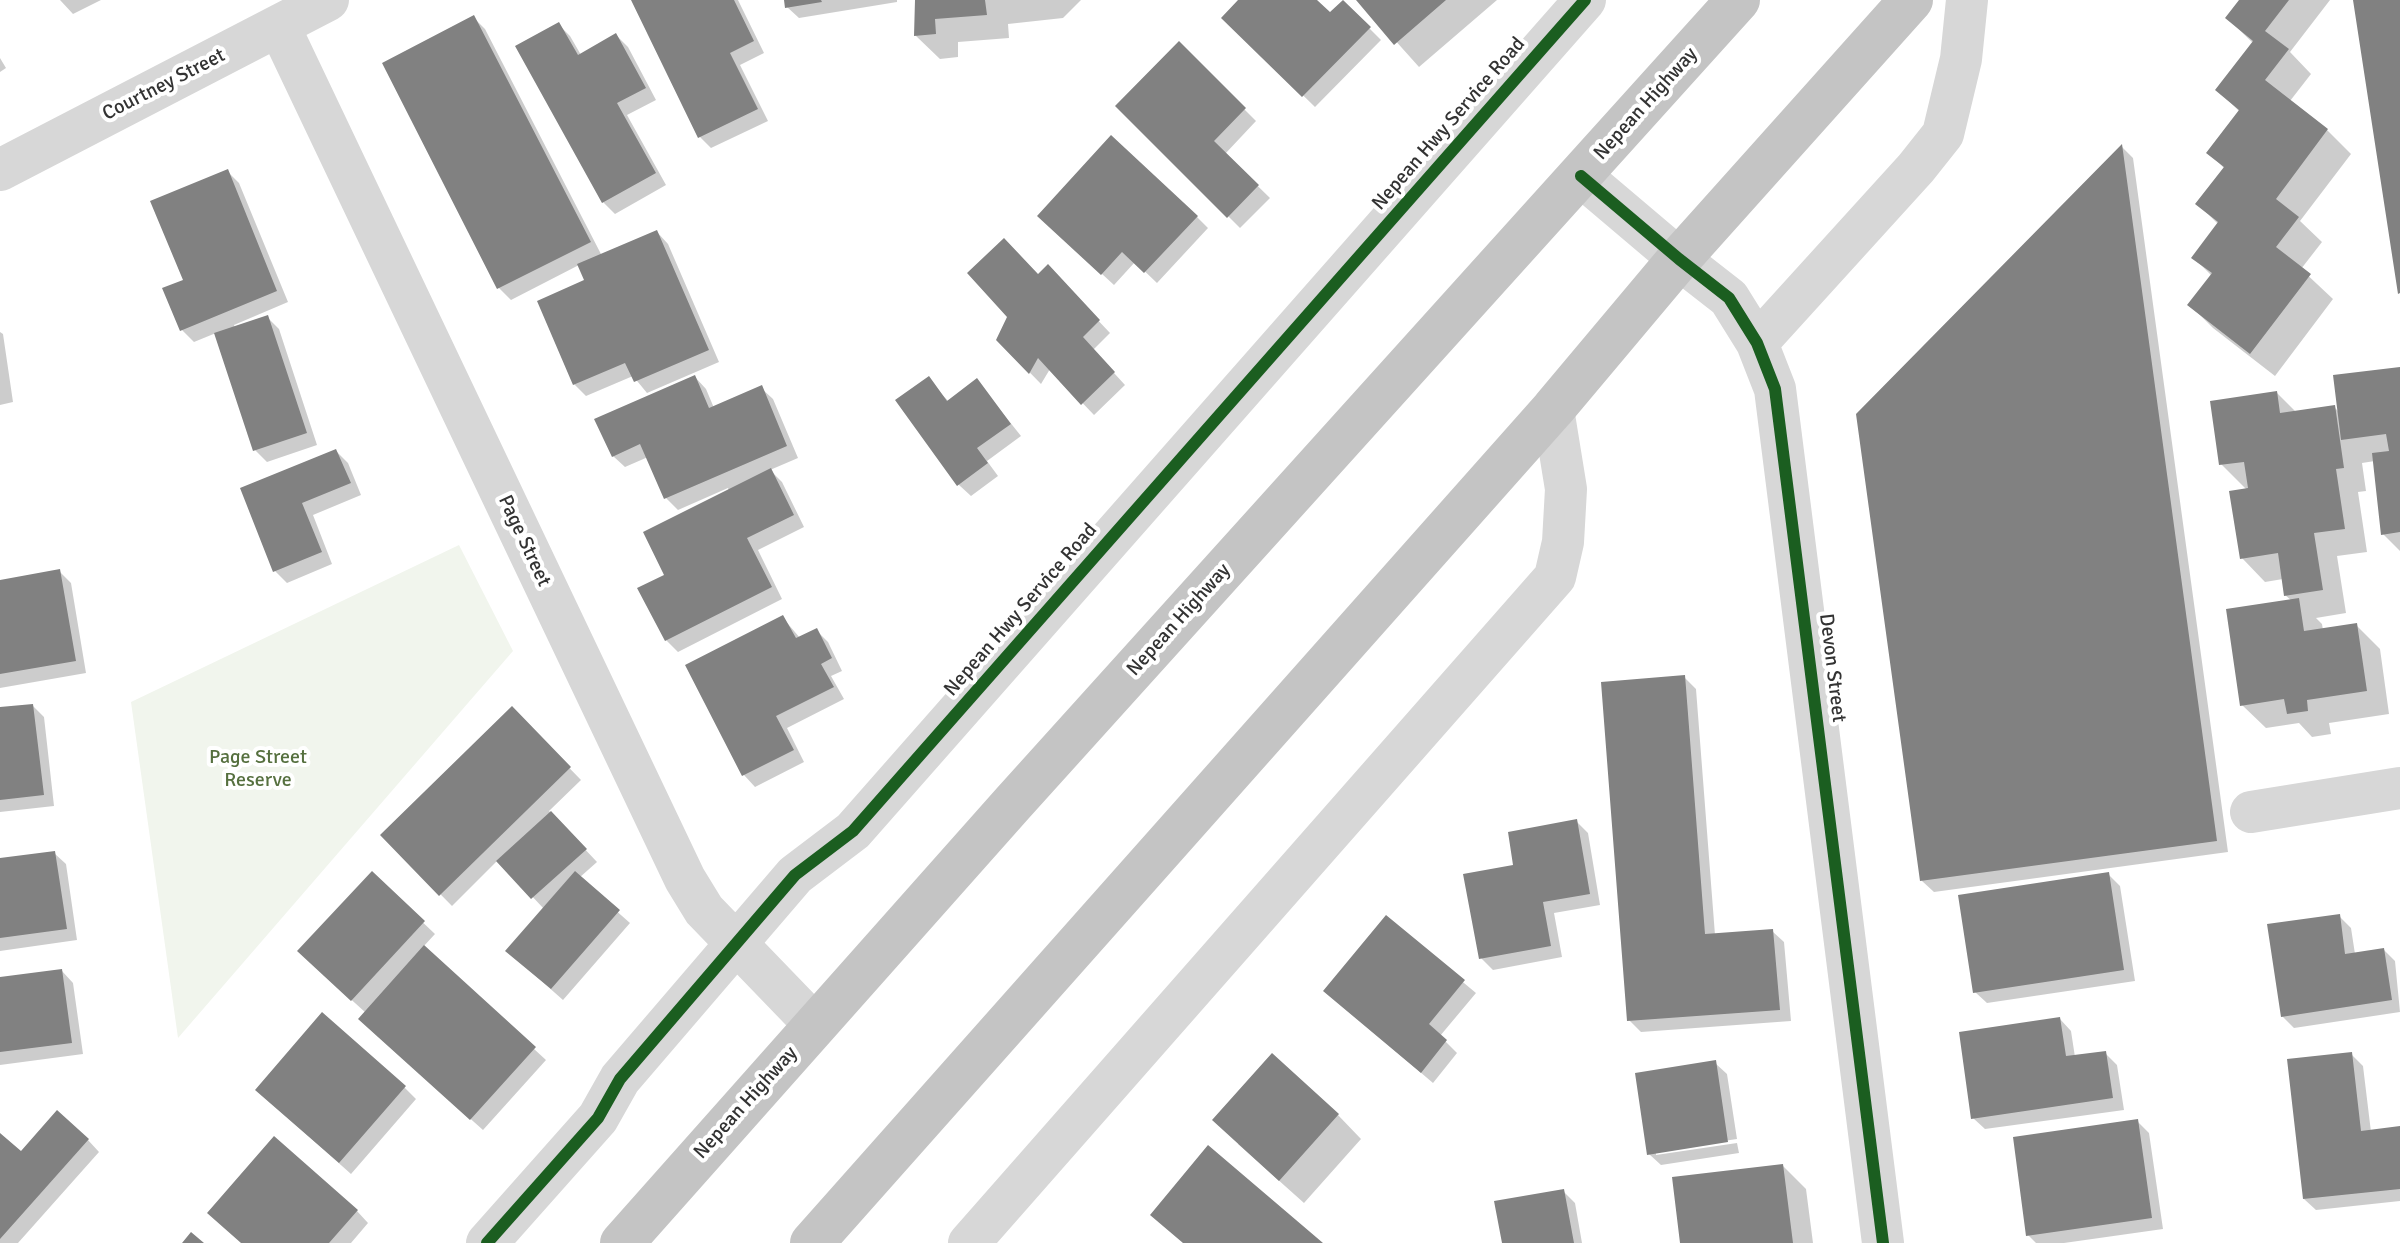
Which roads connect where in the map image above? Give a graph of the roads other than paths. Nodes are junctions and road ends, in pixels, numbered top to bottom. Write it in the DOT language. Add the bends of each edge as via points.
graph roads {
  1 [pos="328,0"];
  2 [pos="1585,0"];
  3 [pos="1738,0"];
  4 [pos="1911,0"];
  5 [pos="1967,0"];
  6 [pos="279,26"];
  7 [pos="0,170"];
  8 [pos="1581,176"];
  9 [pos="1679,259"];
  10 [pos="1757,343"];
  11 [pos="1553,409"];
  12 [pos="2400,788"];
  13 [pos="2251,812"];
  14 [pos="736,945"];
  15 [pos="815,1025"];
  16 [pos="487,1243"];
  17 [pos="622,1243"];
  18 [pos="812,1243"];
  19 [pos="969,1243"];
  20 [pos="1883,1243"];
  1 -- 6 [label="street, Courtney Street"];
  2 -- 14 [label="street, Nepean Hwy Service Road" via="853,831 795,875"];
  3 -- 8 [label="highway, Nepean Highway"];
  4 -- 9 [label="highway"];
  5 -- 10 [label="street" via="1961,59 1943,134"];
  6 -- 7 [label="street, Courtney Street"];
  6 -- 14 [label="street, Page Street" via="685,879"];
  8 -- 9 [label="street, Devon Street"];
  8 -- 15 [label="highway, Nepean Highway"];
  9 -- 10 [label="street, Devon Street" via="1729,298"];
  9 -- 11 [label="highway"];
  10 -- 20 [label="street, Devon Street" via="1775,389 1784,447"];
  11 -- 18 [label="highway"];
  11 -- 19 [label="street" via="1566,489 1555,577"];
  12 -- 13 [label="street"];
  14 -- 15 [label="street, Page Street"];
  14 -- 16 [label="street, Nepean Hwy Service Road" via="620,1079 598,1118"];
  15 -- 17 [label="highway, Nepean Highway"];
}
